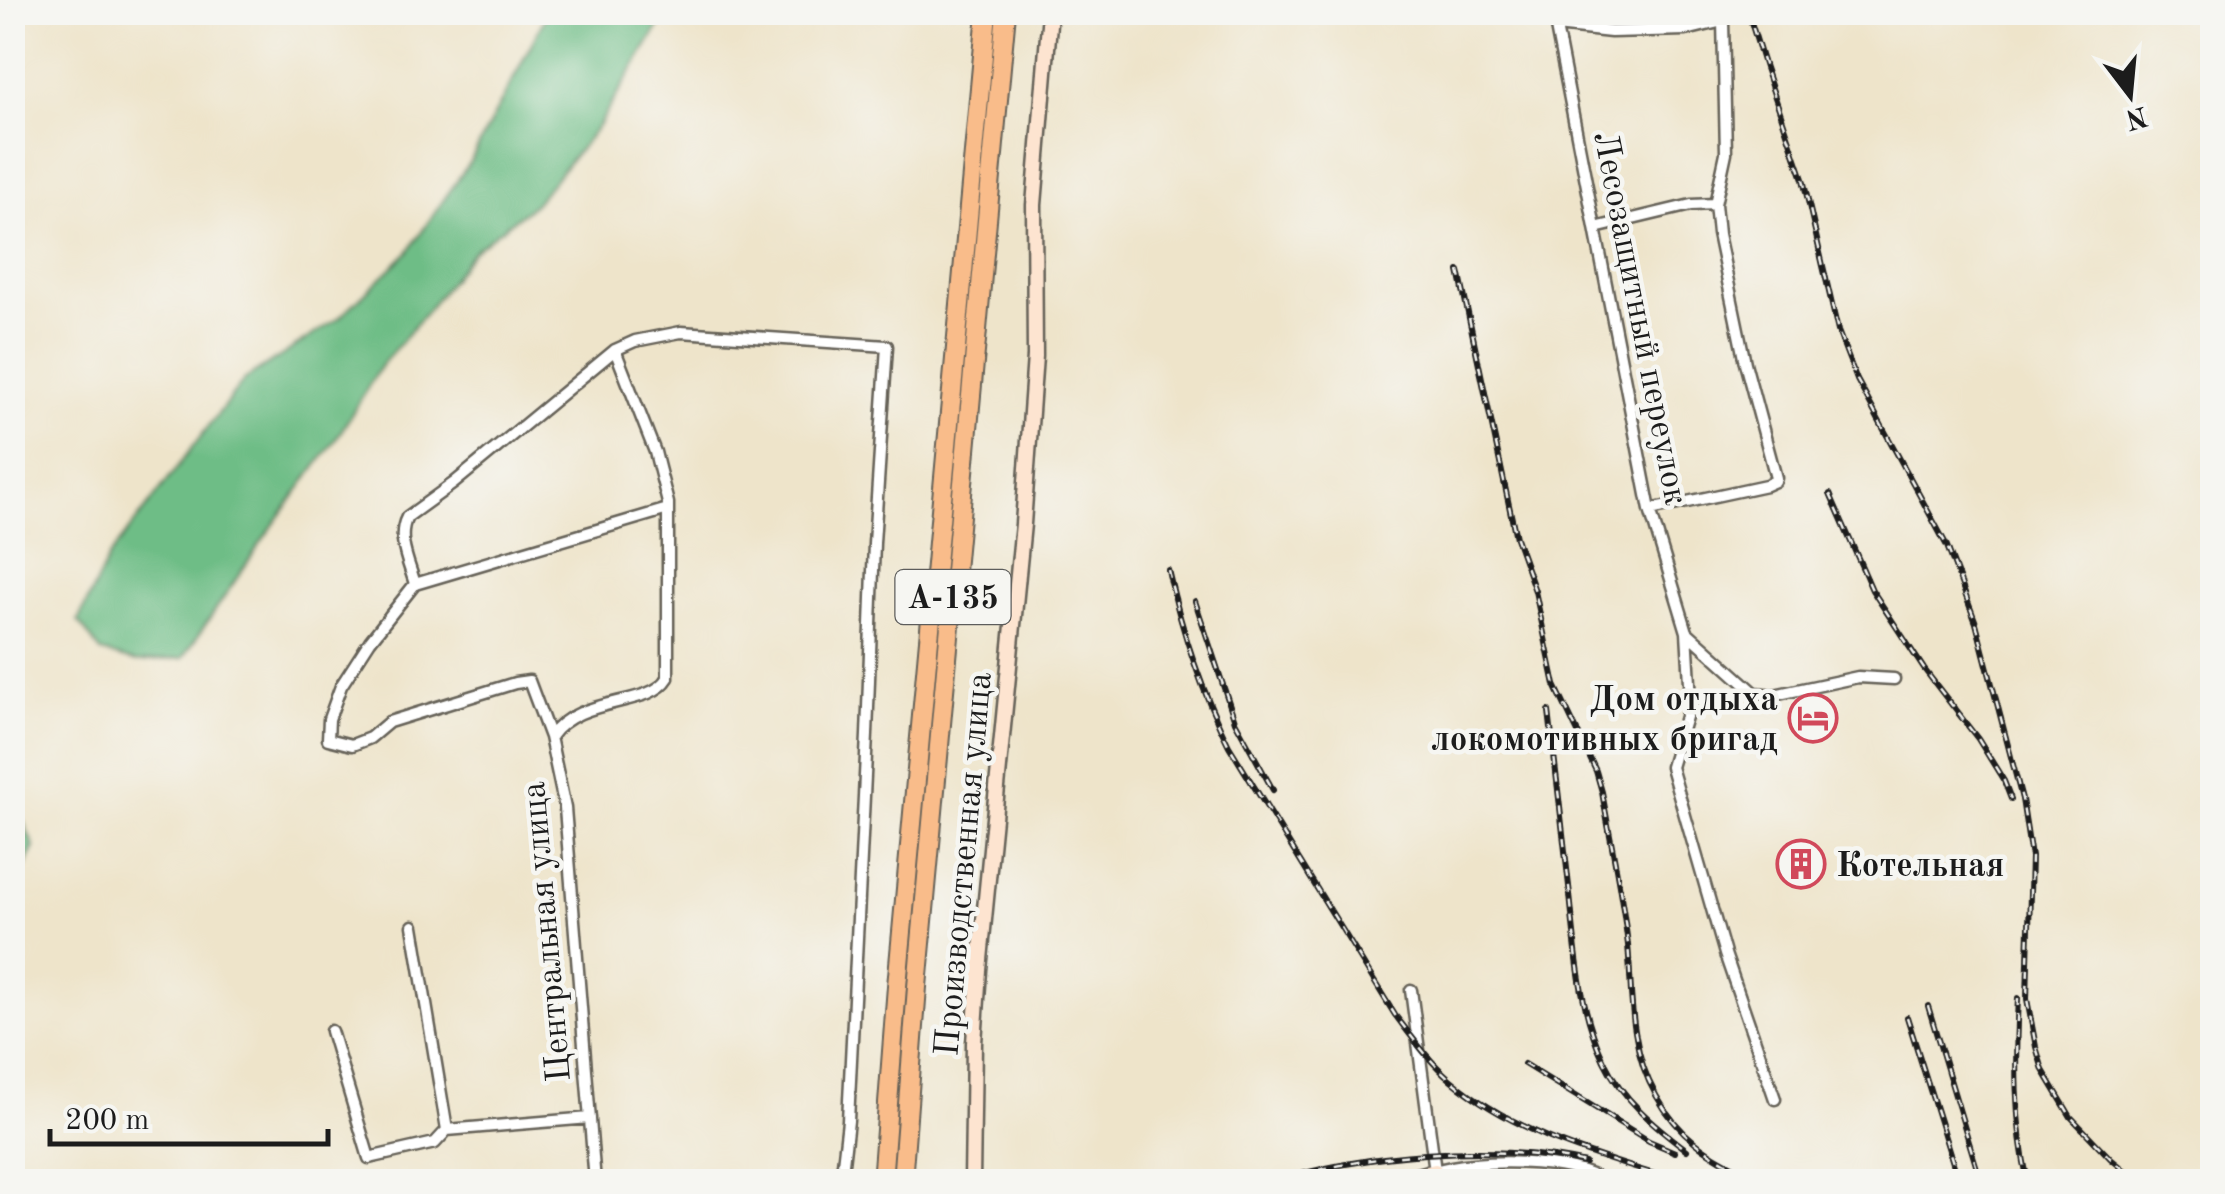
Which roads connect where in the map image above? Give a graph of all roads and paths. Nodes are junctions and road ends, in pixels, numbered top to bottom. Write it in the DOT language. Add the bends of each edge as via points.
graph roads {
  1 [pos="986,12"];
  2 [pos="1006,12"];
  3 [pos="1050,12"];
  4 [pos="1553,12"];
  5 [pos="1556,26"];
  6 [pos="1714,204"];
  7 [pos="1596,228"];
  8 [pos="614,350"];
  9 [pos="668,509"];
  10 [pos="1650,510"];
  11 [pos="415,584"];
  12 [pos="1687,632"];
  13 [pos="1894,679"];
  14 [pos="550,737"];
  15 [pos="413,926"];
  16 [pos="1411,990"];
  17 [pos="331,1031"];
  18 [pos="1775,1099"];
  19 [pos="590,1118"];
  20 [pos="446,1130"];
  21 [pos="1436,1176"];
  22 [pos="840,1178"];
  23 [pos="595,1182"];
  24 [pos="800,1182"];
  25 [pos="882,1182"];
  26 [pos="902,1182"];
  27 [pos="972,1182"];
  28 [pos="1396,1182"];
  29 [pos="1604,1182"];
  1 -- 25 [label="highway, А-135"];
  2 -- 26 [label="highway, А-135"];
  3 -- 27 [label="street, Производственная улица" via="1034,205 1035,356 979,970"];
  4 -- 5 [label="street, Лесозащитный переулок"];
  5 -- 6 [label="street" via="1686,30 1723,21 1726,154"];
  5 -- 7 [label="street, Лесозащитный переулок"];
  6 -- 7 [label="street"];
  6 -- 10 [label="street" via="1775,481"];
  7 -- 10 [label="street, Лесозащитный переулок"];
  8 -- 9 [label="street" via="655,452"];
  8 -- 11 [label="street" via="407,517 402,539"];
  8 -- 22 [label="street" via="681,332 887,346"];
  9 -- 11 [label="street"];
  9 -- 14 [label="street" via="668,678 650,692 571,717"];
  10 -- 12 [label="street, Лесозащитный переулок"];
  11 -- 14 [label="street, Центральная улица" via="342,686 328,739 352,745 389,722 529,681"];
  12 -- 13 [label="street" via="1755,693 1858,677"];
  12 -- 18 [label="street, Лесозащитный переулок" via="1691,700 1670,767"];
  14 -- 19 [label="street, Центральная улица" via="565,808"];
  15 -- 20 [label="street"];
  16 -- 21 [label="street"];
  17 -- 20 [label="street" via="368,1158 435,1143"];
  19 -- 20 [label="street"];
  19 -- 23 [label="street, Центральная улица"];
  21 -- 28 [label="street"];
  21 -- 29 [label="street" via="1452,1166 1508,1162 1563,1167"];
  22 -- 24 [label="street" via="822,1174"];
}
